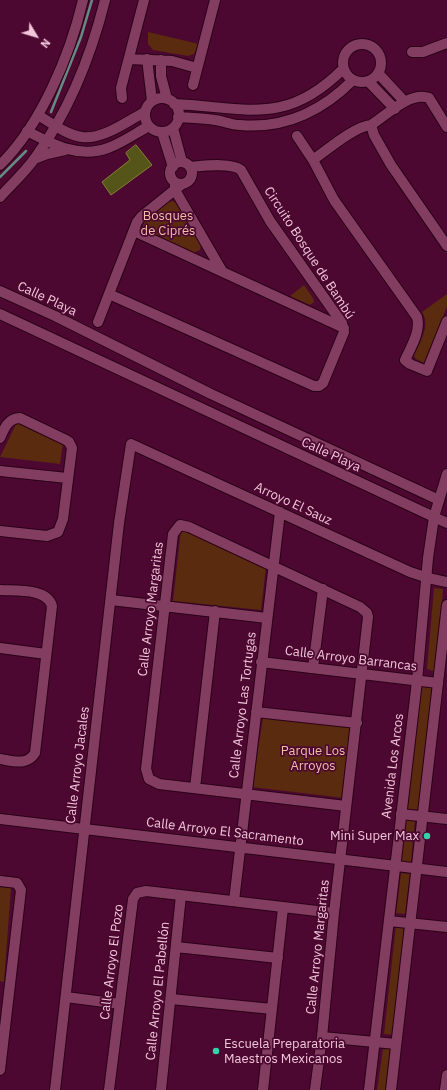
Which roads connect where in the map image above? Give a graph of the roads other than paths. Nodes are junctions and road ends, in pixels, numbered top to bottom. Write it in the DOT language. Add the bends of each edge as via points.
graph roads {
  1 [pos="83,0"];
  2 [pos="105,0"];
  3 [pos="144,0"];
  4 [pos="214,0"];
  5 [pos="447,42"];
  6 [pos="412,52"];
  7 [pos="129,59"];
  8 [pos="147,59"];
  9 [pos="161,60"];
  10 [pos="197,68"];
  11 [pos="343,68"];
  12 [pos="378,73"];
  13 [pos="353,80"];
  14 [pos="368,81"];
  15 [pos="193,85"];
  16 [pos="122,98"];
  17 [pos="152,101"];
  18 [pos="170,101"];
  19 [pos="404,101"];
  20 [pos="65,109"];
  21 [pos="395,109"];
  22 [pos="145,112"];
  23 [pos="38,115"];
  24 [pos="444,116"];
  25 [pos="178,117"];
  26 [pos="55,125"];
  27 [pos="149,126"];
  28 [pos="371,126"];
  29 [pos="447,127"];
  30 [pos="173,128"];
  31 [pos="27,131"];
  32 [pos="162,132"];
  33 [pos="74,135"];
  34 [pos="93,136"];
  35 [pos="297,136"];
  36 [pos="45,141"];
  37 [pos="68,150"];
  38 [pos="96,151"];
  39 [pos="34,159"];
  40 [pos="313,160"];
  41 [pos="0,165"];
  42 [pos="184,167"];
  43 [pos="177,185"];
  44 [pos="0,197"];
  45 [pos="134,231"];
  46 [pos="447,246"];
  47 [pos="222,271"];
  48 [pos="0,291"];
  49 [pos="109,294"];
  50 [pos="0,314"];
  51 [pos="447,321"];
  52 [pos="98,322"];
  53 [pos="344,328"];
  54 [pos="211,394"];
  55 [pos="204,411"];
  56 [pos="0,438"];
  57 [pos="131,444"];
  58 [pos="0,471"];
  59 [pos="447,474"];
  60 [pos="67,478"];
  61 [pos="443,502"];
  62 [pos="280,512"];
  63 [pos="434,518"];
  64 [pos="447,524"];
  65 [pos="0,531"];
  66 [pos="273,567"];
  67 [pos="428,578"];
  68 [pos="447,582"];
  69 [pos="323,589"];
  70 [pos="0,590"];
  71 [pos="111,600"];
  72 [pos="447,605"];
  73 [pos="164,606"];
  74 [pos="215,612"];
  75 [pos="267,618"];
  76 [pos="0,648"];
  77 [pos="46,654"];
  78 [pos="261,662"];
  79 [pos="313,668"];
  80 [pos="363,675"];
  81 [pos="417,680"];
  82 [pos="438,683"];
  83 [pos="256,712"];
  84 [pos="357,723"];
  85 [pos="0,759"];
  86 [pos="195,788"];
  87 [pos="246,794"];
  88 [pos="346,806"];
  89 [pos="401,814"];
  90 [pos="422,817"];
  91 [pos="0,819"];
  92 [pos="447,819"];
  93 [pos="84,828"];
  94 [pos="240,847"];
  95 [pos="340,860"];
  96 [pos="395,866"];
  97 [pos="416,868"];
  98 [pos="447,872"];
  99 [pos="0,881"];
  100 [pos="181,895"];
  101 [pos="234,901"];
  102 [pos="284,908"];
  103 [pos="334,913"];
  104 [pos="389,921"];
  105 [pos="410,923"];
  106 [pos="447,927"];
  107 [pos="176,946"];
  108 [pos="278,958"];
  109 [pos="4,990"];
  110 [pos="66,997"];
  111 [pos="171,999"];
  112 [pos="120,1004"];
  113 [pos="272,1009"];
  114 [pos="322,1037"];
  115 [pos="375,1042"];
  116 [pos="396,1044"];
  117 [pos="1,1046"];
  118 [pos="0,1070"];
  119 [pos="447,1075"];
  120 [pos="55,1090"];
  121 [pos="110,1090"];
  122 [pos="161,1090"];
  123 [pos="264,1090"];
  124 [pos="315,1090"];
  125 [pos="369,1090"];
  126 [pos="391,1090"];
  127 [pos="445,1090"];
  1 -- 23 [label="street" via="78,22 59,71"];
  2 -- 20 [label="street" via="90,53"];
  3 -- 7 [label="street"];
  4 -- 10 [label="street"];
  5 -- 6 [label="street" via="423,52"];
  7 -- 8 [label="street"];
  7 -- 16 [label="street"];
  8 -- 9 [label="street"];
  8 -- 17 [label="street"];
  9 -- 10 [label="street"];
  9 -- 18 [label="street" via="161,76"];
  10 -- 15 [label="street"];
  11 -- 12 [label="street" via="342,62 347,51 358,44 364,44 379,55"];
  11 -- 13 [label="street"];
  11 -- 18 [label="street" via="314,94 282,107 262,111"];
  12 -- 14 [label="street"];
  12 -- 19 [label="street"];
  13 -- 14 [label="street" via="362,83"];
  13 -- 25 [label="street" via="331,100 312,112 292,120 263,126"];
  14 -- 21 [label="street"];
  17 -- 18 [label="street"];
  17 -- 22 [label="street"];
  18 -- 25 [label="street" via="178,112"];
  19 -- 21 [label="street"];
  19 -- 24 [label="street" via="417,96 429,98"];
  20 -- 26 [label="street"];
  20 -- 33 [label="street" via="65,118"];
  21 -- 28 [label="street"];
  22 -- 27 [label="street"];
  22 -- 34 [label="street" via="100,136"];
  23 -- 26 [label="street"];
  23 -- 31 [label="street"];
  24 -- 29 [label="street"];
  25 -- 30 [label="street"];
  26 -- 33 [label="street"];
  26 -- 36 [label="street"];
  27 -- 32 [label="street"];
  27 -- 38 [label="street" via="109,148"];
  28 -- 40 [label="street" via="359,129"];
  28 -- 46 [label="street" via="391,164"];
  30 -- 32 [label="street"];
  30 -- 42 [label="street"];
  31 -- 36 [label="street"];
  31 -- 41 [label="street"];
  32 -- 42 [label="street"];
  33 -- 34 [label="street"];
  34 -- 38 [label="street"];
  35 -- 40 [label="street"];
  36 -- 37 [label="street"];
  36 -- 39 [label="street"];
  37 -- 38 [label="street"];
  37 -- 39 [label="street"];
  39 -- 44 [label="street"];
  40 -- 51 [label="street" via="334,200 417,317 417,332 405,360 427,371"];
  42 -- 43 [label="street" via="171,176"];
  42 -- 43 [label="street" via="189,181"];
  42 -- 53 [label="street, Circuito Bosque de Bambú" via="232,166 241,170 270,221"];
  43 -- 45 [label="street" via="141,216"];
  43 -- 47 [label="street"];
  45 -- 47 [label="street"];
  45 -- 49 [label="street"];
  47 -- 53 [label="street"];
  48 -- 54 [label="street, Calle Playa"];
  49 -- 52 [label="street"];
  49 -- 53 [label="street, Circuito Bosque de Bambú" via="314,386 319,386 323,382"];
  50 -- 55 [label="street, Calle Playa"];
  54 -- 55 [label="street"];
  54 -- 61 [label="street, Calle Playa"];
  55 -- 63 [label="street, Calle Playa"];
  56 -- 60 [label="street" via="6,426 16,418 24,419 66,440 72,448"];
  57 -- 62 [label="street, Arroyo El Sauz"];
  57 -- 71 [label="street, Calle Arroyo Jacales"];
  58 -- 60 [label="street"];
  59 -- 61 [label="street, Avenida Los Arcos"];
  60 -- 65 [label="street" via="63,518 58,532 47,536"];
  61 -- 63 [label="street, Avenida Los Arcos"];
  62 -- 66 [label="street, Calle Arroyo Las Tortugas"];
  62 -- 67 [label="street, Arroyo El Sauz"];
  63 -- 64 [label="street, Calle Playa"];
  63 -- 67 [label="street, Avenida Los Arcos"];
  66 -- 69 [label="street, Calle Arroyo Margaritas"];
  66 -- 73 [label="street, Calle Arroyo Margaritas" via="180,525 173,534"];
  66 -- 75 [label="street, Calle Arroyo Las Tortugas"];
  67 -- 68 [label="street, Arroyo El Sauz"];
  67 -- 81 [label="street, Avenida Los Arcos"];
  69 -- 79 [label="street"];
  69 -- 80 [label="street, Calle Arroyo Margaritas" via="367,613 369,622"];
  70 -- 77 [label="street" via="38,594 49,599 52,611"];
  71 -- 73 [label="street"];
  71 -- 93 [label="street, Calle Arroyo Jacales"];
  72 -- 82 [label="street"];
  73 -- 74 [label="street"];
  73 -- 86 [label="street, Calle Arroyo Margaritas" via="146,773 155,784"];
  74 -- 75 [label="street"];
  74 -- 86 [label="street"];
  75 -- 78 [label="street, Calle Arroyo Las Tortugas"];
  76 -- 77 [label="street"];
  77 -- 85 [label="street" via="35,753 30,760 24,762"];
  78 -- 79 [label="street, Calle Arroyo Barrancas"];
  78 -- 83 [label="street, Calle Arroyo Las Tortugas"];
  79 -- 80 [label="street, Calle Arroyo Barrancas"];
  80 -- 81 [label="street, Calle Arroyo Barrancas"];
  80 -- 84 [label="street, Calle Arroyo Margaritas"];
  81 -- 82 [label="street, Calle Arroyo Barrancas"];
  81 -- 89 [label="street, Avenida Los Arcos"];
  82 -- 90 [label="street"];
  83 -- 84 [label="street"];
  83 -- 87 [label="street, Calle Arroyo Las Tortugas"];
  84 -- 88 [label="street, Calle Arroyo Margaritas"];
  86 -- 87 [label="street, Calle Arroyo Margaritas"];
  87 -- 88 [label="street, Calle Arroyo Margaritas"];
  87 -- 94 [label="street, Calle Arroyo Las Tortugas"];
  88 -- 95 [label="street, Calle Arroyo Margaritas"];
  89 -- 90 [label="street"];
  89 -- 96 [label="street, Avenida Los Arcos"];
  90 -- 92 [label="street"];
  90 -- 97 [label="street"];
  91 -- 93 [label="street, Calle Arroyo El Sacramento"];
  93 -- 94 [label="street, Calle Arroyo El Sacramento"];
  93 -- 110 [label="street, Calle Arroyo Jacales"];
  94 -- 95 [label="street, Calle Arroyo El Sacramento"];
  94 -- 101 [label="street, Calle Arroyo Las Tortugas"];
  95 -- 96 [label="street, Calle Arroyo El Sacramento"];
  95 -- 103 [label="street, Calle Arroyo Margaritas"];
  96 -- 97 [label="street, Calle Arroyo El Sacramento"];
  96 -- 104 [label="street, Avenida Los Arcos"];
  97 -- 98 [label="street, Calle Arroyo El Sacramento"];
  97 -- 105 [label="street"];
  99 -- 109 [label="street" via="16,883 20,890"];
  100 -- 101 [label="street, Calle Arroyo El Pozo"];
  100 -- 107 [label="street, Calle Arroyo El Pabellón"];
  100 -- 112 [label="street, Calle Arroyo El Pozo" via="139,891 134,896"];
  101 -- 102 [label="street, Calle Arroyo El Pozo"];
  102 -- 103 [label="street, Calle Arroyo El Pozo"];
  102 -- 108 [label="street"];
  103 -- 114 [label="street, Calle Arroyo Margaritas"];
  104 -- 105 [label="street"];
  104 -- 115 [label="street, Avenida Los Arcos"];
  105 -- 106 [label="street"];
  105 -- 116 [label="street"];
  107 -- 108 [label="street"];
  107 -- 111 [label="street, Calle Arroyo El Pabellón"];
  108 -- 113 [label="street"];
  109 -- 117 [label="street"];
  110 -- 112 [label="street"];
  110 -- 120 [label="street, Calle Arroyo Jacales"];
  111 -- 113 [label="street"];
  111 -- 122 [label="street, Calle Arroyo El Pabellón"];
  112 -- 121 [label="street, Calle Arroyo El Pozo"];
  113 -- 123 [label="street"];
  114 -- 115 [label="street"];
  114 -- 124 [label="street, Calle Arroyo Margaritas"];
  115 -- 116 [label="street"];
  115 -- 125 [label="street, Avenida Los Arcos"];
  116 -- 126 [label="street"];
  117 -- 118 [label="street"];
  119 -- 127 [label="street"];
}
